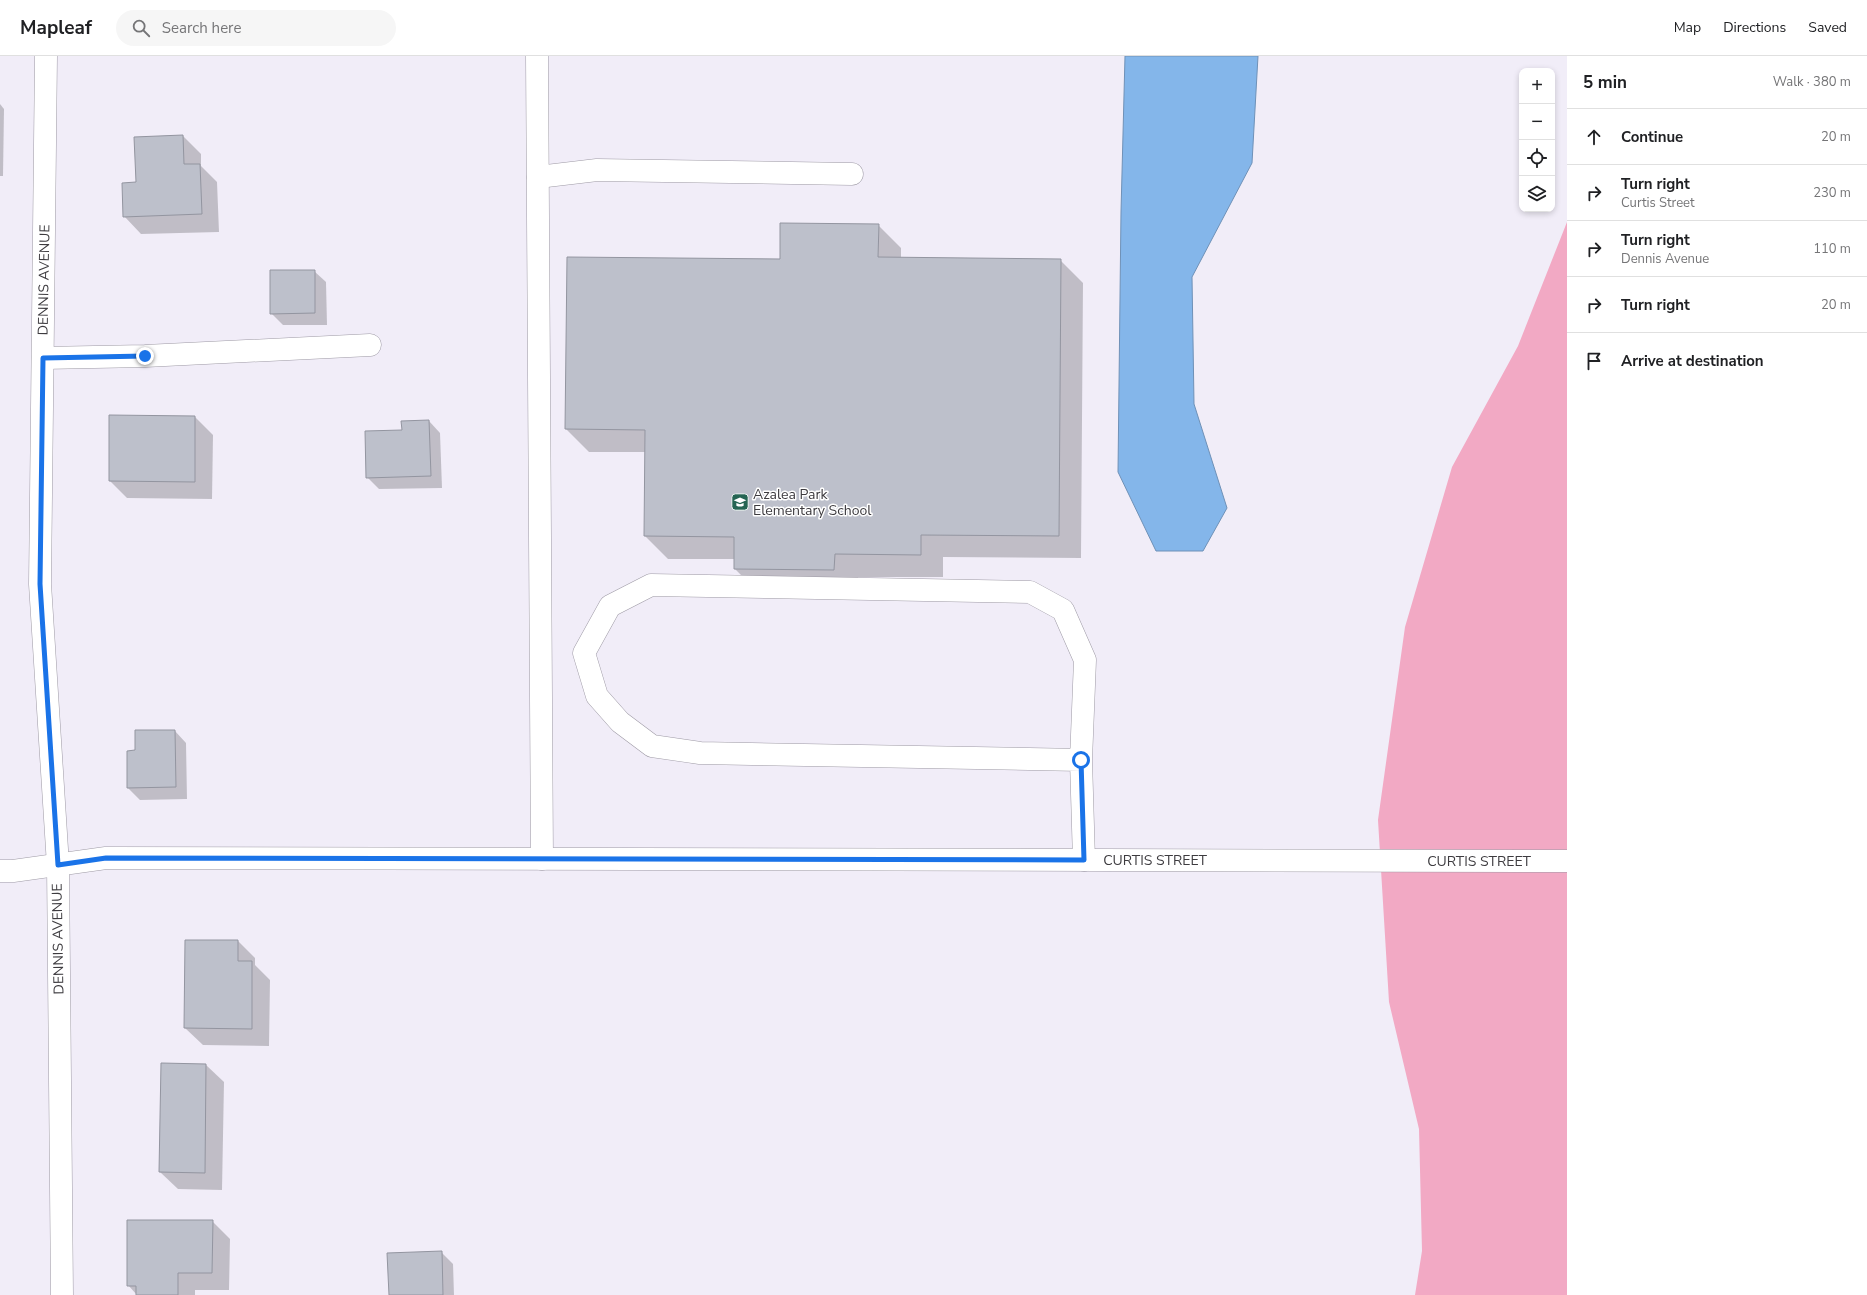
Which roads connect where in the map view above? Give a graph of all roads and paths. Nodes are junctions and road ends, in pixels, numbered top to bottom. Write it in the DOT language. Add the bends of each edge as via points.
graph roads {
  1 [pos="46,56"];
  2 [pos="537,56"];
  3 [pos="852,174"];
  4 [pos="538,177"];
  5 [pos="370,345"];
  6 [pos="43,358"];
  7 [pos="1081,760"];
  8 [pos="542,859"];
  9 [pos="1084,860"];
  10 [pos="1567,861"];
  11 [pos="58,865"];
  12 [pos="0,871"];
  13 [pos="62,1295"];
  1 -- 6 [label="street, DENNIS AVENUE"];
  2 -- 4 [label="street"];
  3 -- 4 [label="street" via="597,170"];
  4 -- 8 [label="street"];
  5 -- 6 [label="street" via="145,356"];
  6 -- 11 [label="street, DENNIS AVENUE" via="40,584"];
  7 -- 7 [label="street" via="1085,660 1063,610 1030,592 651,585 610,606 584,653 597,696 620,722 652,746 700,753"];
  7 -- 9 [label="street"];
  8 -- 9 [label="street, CURTIS STREET"];
  8 -- 11 [label="street, CURTIS STREET" via="106,858"];
  9 -- 10 [label="street, CURTIS STREET"];
  11 -- 12 [label="street, CURTIS STREET"];
  11 -- 13 [label="street, DENNIS AVENUE"];
}
